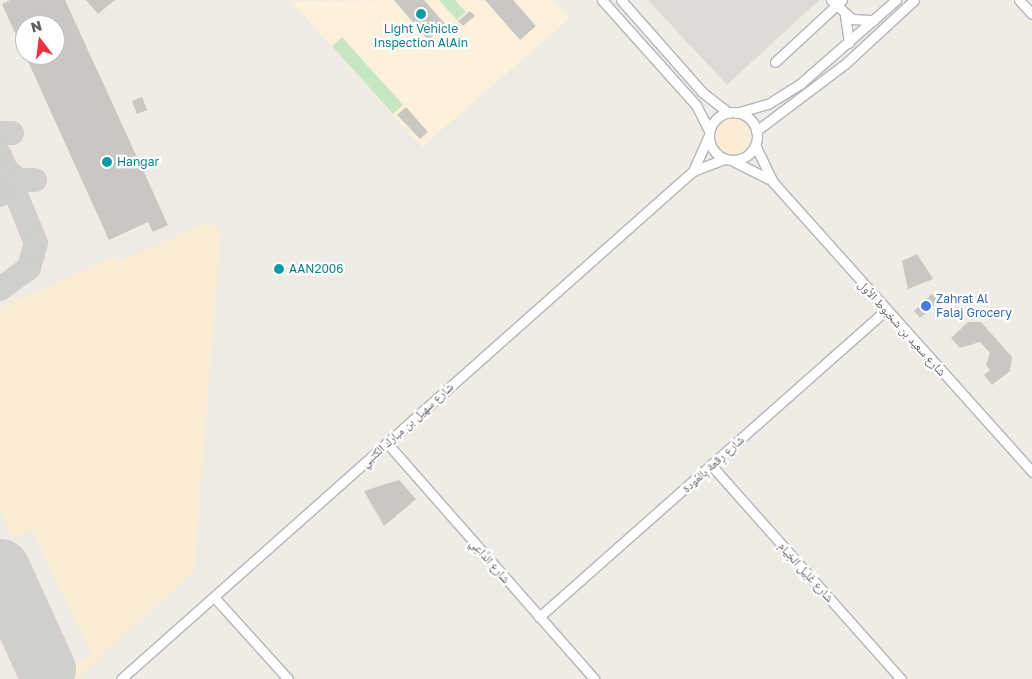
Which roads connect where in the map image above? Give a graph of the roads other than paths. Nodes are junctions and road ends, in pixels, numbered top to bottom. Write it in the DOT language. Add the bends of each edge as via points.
graph roads {
  1 [pos="602,0"];
  2 [pos="621,0"];
  3 [pos="896,0"];
  4 [pos="914,0"];
  5 [pos="1019,0"];
  6 [pos="836,2"];
  7 [pos="1032,14"];
  8 [pos="845,15"];
  9 [pos="874,20"];
  10 [pos="849,43"];
  11 [pos="775,62"];
  12 [pos="733,113"];
  13 [pos="756,131"];
  14 [pos="709,135"];
  15 [pos="755,145"];
  16 [pos="729,160"];
  17 [pos="693,172"];
  18 [pos="773,182"];
  19 [pos="886,310"];
  20 [pos="387,443"];
  21 [pos="711,465"];
  22 [pos="1032,472"];
  23 [pos="214,597"];
  24 [pos="539,617"];
  25 [pos="121,679"];
  26 [pos="288,679"];
  27 [pos="594,679"];
  28 [pos="901,679"];
  1 -- 14 [label="street" via="696,105"];
  2 -- 12 [label="street" via="702,92"];
  3 -- 9 [label="street"];
  4 -- 13 [label="street" via="845,64"];
  5 -- 7 [label="street"];
  6 -- 8 [label="street"];
  6 -- 11 [label="street"];
  8 -- 9 [label="street"];
  8 -- 10 [label="street"];
  9 -- 10 [label="street"];
  10 -- 12 [label="street" via="779,98"];
  12 -- 13 [label="street" via="749,119"];
  12 -- 14 [label="street" via="716,119"];
  13 -- 15 [label="street"];
  14 -- 16 [label="street" via="714,152"];
  14 -- 17 [label="street, شارع سهيل بن مبارك الكتبي"];
  15 -- 16 [label="street" via="746,156"];
  15 -- 18 [label="street, شارع سعيد بن شخبوط الأول"];
  16 -- 17 [label="street, شارع سهيل بن مبارك الكتبي"];
  16 -- 18 [label="street, شارع سعيد بن شخبوط الأول"];
  17 -- 20 [label="street, شارع سهيل بن مبارك الكتبي"];
  18 -- 19 [label="street, شارع سعيد بن شخبوط الأول"];
  19 -- 21 [label="street, شارع رِقعة بِالعُودة"];
  19 -- 22 [label="street, شارع سعيد بن شخبوط الأول"];
  20 -- 23 [label="street, شارع سهيل بن مبارك الكتبي"];
  20 -- 24 [label="street, شارع الدَّاعِي"];
  21 -- 24 [label="street, شارع رِقعة بِالعُودة"];
  21 -- 28 [label="street, شارع غَلِيل الخِيام"];
  23 -- 25 [label="street, شارع سهيل بن مبارك الكتبي"];
  23 -- 26 [label="street"];
  24 -- 27 [label="street, شارع الدَّاعِي"];
}
